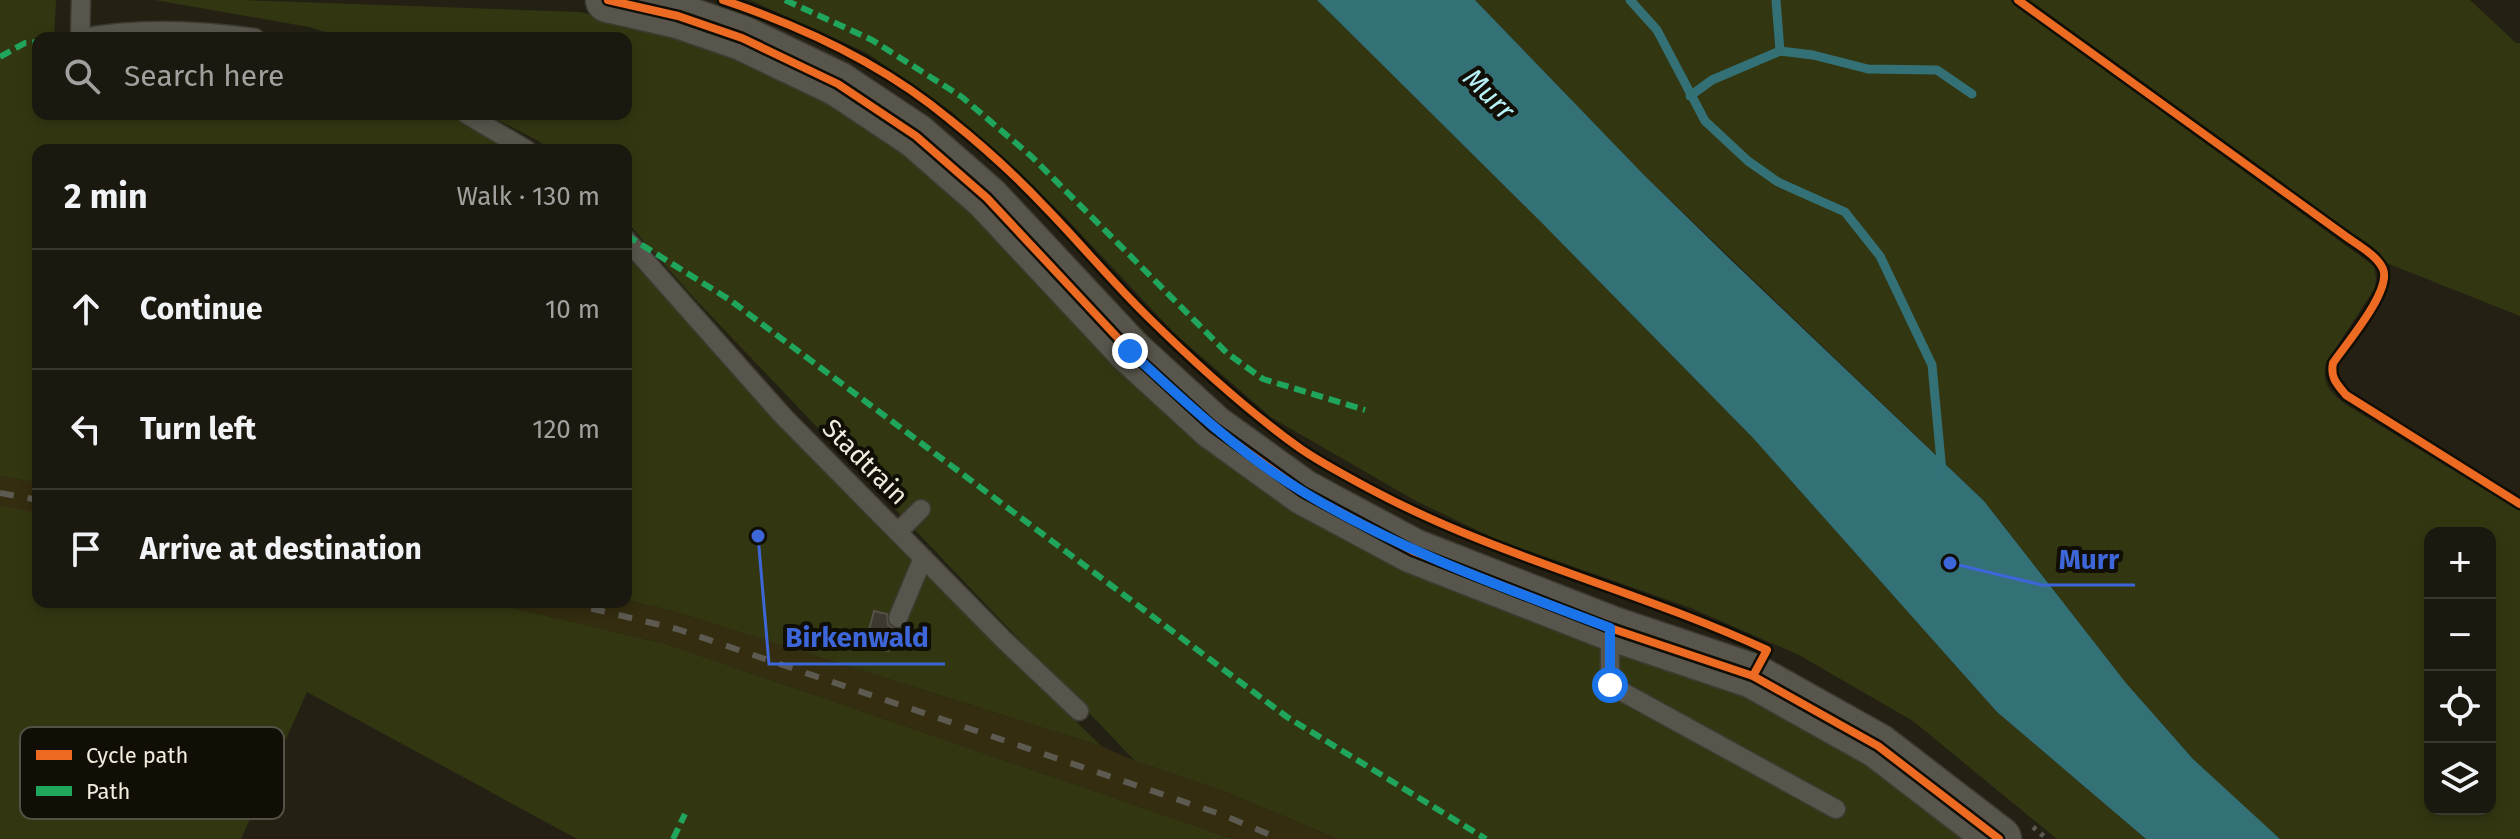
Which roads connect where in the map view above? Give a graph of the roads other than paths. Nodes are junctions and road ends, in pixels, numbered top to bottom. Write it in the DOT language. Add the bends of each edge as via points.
graph roads {
  1 [pos="81,0"];
  2 [pos="608,0"];
  3 [pos="81,32"];
  4 [pos="112,32"];
  5 [pos="190,32"];
  6 [pos="476,120"];
  7 [pos="517,144"];
  8 [pos="632,246"];
  9 [pos="921,509"];
  10 [pos="898,532"];
  11 [pos="923,558"];
  12 [pos="898,618"];
  13 [pos="1610,628"];
  14 [pos="1079,711"];
  15 [pos="1836,809"];
  16 [pos="1999,839"];
  1 -- 3 [label="lane"];
  2 -- 13 [label="street" via="742,38 838,84 916,136 987,198 1130,351 1213,427 1303,492 1413,551"];
  4 -- 5 [label="lane"];
  6 -- 7 [label="lane"];
  8 -- 10 [label="lane, Stadtrain" via="783,416"];
  9 -- 10 [label="lane"];
  10 -- 11 [label="lane, Stadtrain"];
  11 -- 12 [label="lane"];
  11 -- 14 [label="lane, Stadtrain"];
  13 -- 15 [label="lane" via="1610,685"];
  13 -- 16 [label="street" via="1753,676 1878,746"];
}
